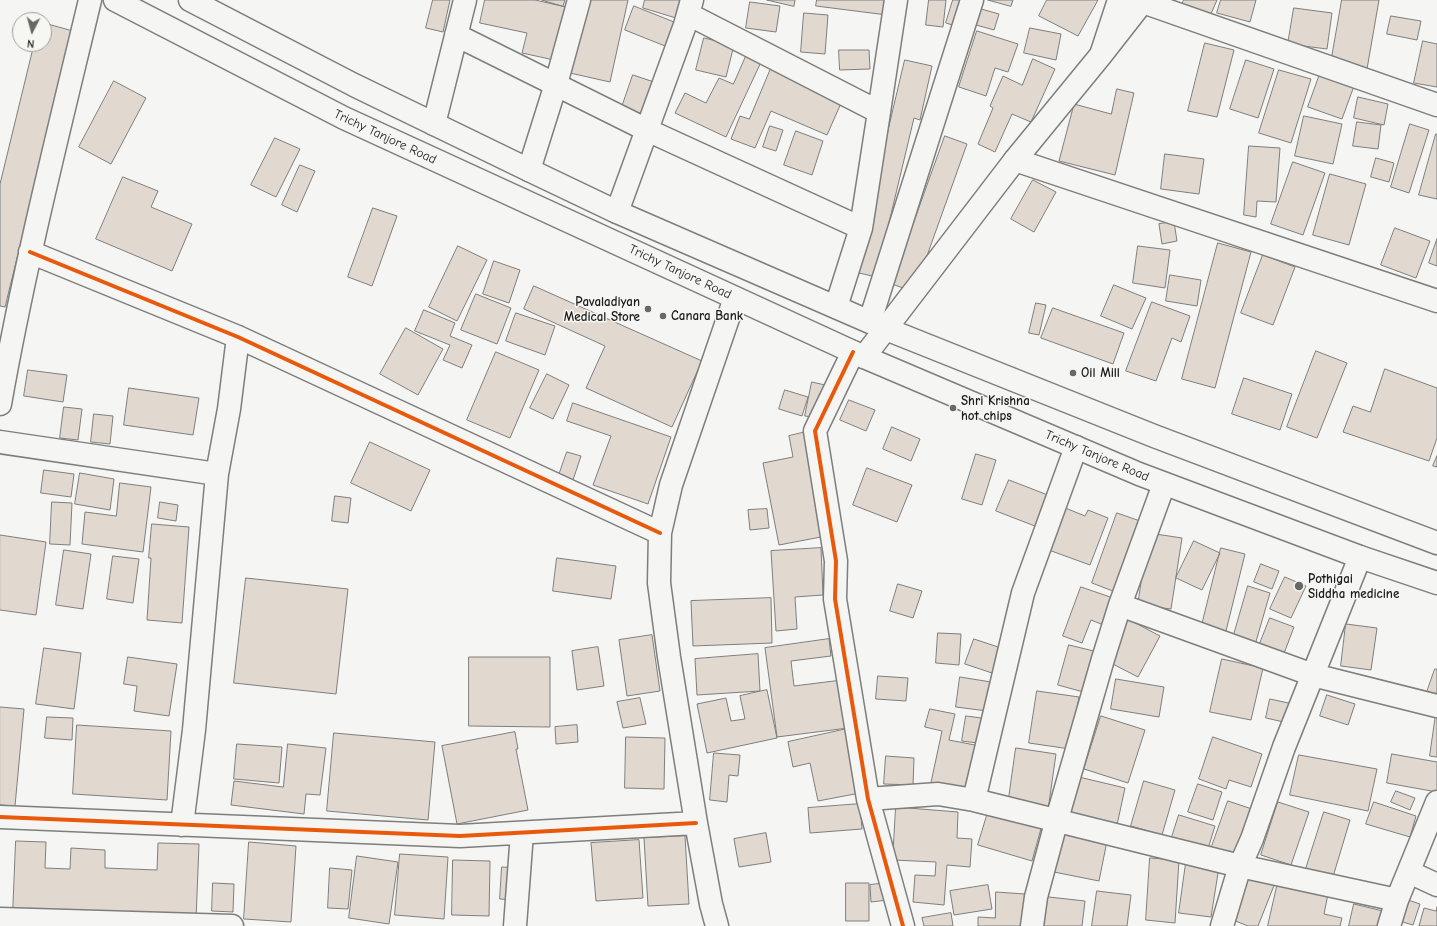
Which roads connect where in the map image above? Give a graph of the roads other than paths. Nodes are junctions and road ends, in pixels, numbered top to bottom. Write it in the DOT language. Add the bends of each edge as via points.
graph roads {
  1 [pos="90,0"];
  2 [pos="115,0"];
  3 [pos="190,0"];
  4 [pos="465,0"];
  5 [pos="579,0"];
  6 [pos="896,0"];
  7 [pos="972,0"];
  8 [pos="1119,0"];
  9 [pos="1144,1"];
  10 [pos="690,7"];
  11 [pos="456,34"];
  12 [pos="1101,55"];
  13 [pos="556,84"];
  14 [pos="1437,105"];
  15 [pos="879,112"];
  16 [pos="434,124"];
  17 [pos="647,130"];
  18 [pos="1015,160"];
  19 [pos="529,170"];
  20 [pos="617,212"];
  21 [pos="861,228"];
  22 [pos="30,252"];
  23 [pos="735,298"];
  24 [pos="1437,301"];
  25 [pos="836,307"];
  26 [pos="878,325"];
  27 [pos="6,331"];
  28 [pos="238,337"];
  29 [pos="859,354"];
  30 [pos="0,404"];
  31 [pos="0,442"];
  32 [pos="1076,447"];
  33 [pos="217,474"];
  34 [pos="1164,484"];
  35 [pos="660,533"];
  36 [pos="1437,543"];
  37 [pos="1360,557"];
  38 [pos="1437,583"];
  39 [pos="1120,605"];
  40 [pos="1313,675"];
  41 [pos="1437,706"];
  42 [pos="868,799"];
  43 [pos="974,800"];
  44 [pos="1437,802"];
  45 [pos="0,817"];
  46 [pos="1056,819"];
  47 [pos="696,823"];
  48 [pos="182,825"];
  49 [pos="522,833"];
  50 [pos="1240,866"];
  51 [pos="1409,872"];
  52 [pos="1437,885"];
  53 [pos="1397,900"];
  54 [pos="0,919"];
  55 [pos="232,926"];
  56 [pos="515,926"];
  57 [pos="718,926"];
  58 [pos="903,926"];
  59 [pos="1032,926"];
  60 [pos="1222,926"];
  61 [pos="1389,926"];
  1 -- 22 [label="main road"];
  2 -- 23 [label="main road, Trichy Tanjore Road" via="344,118"];
  3 -- 16 [label="main road"];
  4 -- 11 [label="main road"];
  5 -- 13 [label="main road"];
  6 -- 15 [label="main road"];
  7 -- 26 [label="main road"];
  8 -- 12 [label="main road"];
  9 -- 12 [label="main road"];
  9 -- 14 [label="main road"];
  10 -- 15 [label="main road"];
  10 -- 17 [label="main road"];
  11 -- 13 [label="main road"];
  11 -- 16 [label="main road"];
  12 -- 18 [label="main road"];
  13 -- 17 [label="main road"];
  13 -- 19 [label="main road"];
  15 -- 21 [label="main road"];
  16 -- 19 [label="main road"];
  17 -- 20 [label="main road"];
  17 -- 21 [label="main road"];
  18 -- 24 [label="main road"];
  18 -- 26 [label="main road"];
  19 -- 20 [label="main road"];
  20 -- 25 [label="main road"];
  21 -- 25 [label="main road"];
  22 -- 27 [label="main road"];
  22 -- 28 [label="main road"];
  23 -- 29 [label="main road, Trichy Tanjore Road"];
  23 -- 35 [label="main road" via="671,485"];
  25 -- 26 [label="main road"];
  26 -- 29 [label="main road"];
  26 -- 36 [label="main road" via="1154,436"];
  27 -- 30 [label="main road"];
  28 -- 33 [label="main road" via="229,409"];
  28 -- 35 [label="main road"];
  29 -- 32 [label="main road, Trichy Tanjore Road"];
  29 -- 42 [label="main road" via="815,431 836,561 835,599"];
  31 -- 33 [label="main road"];
  32 -- 34 [label="main road, Trichy Tanjore Road"];
  32 -- 43 [label="main road" via="1023,593"];
  33 -- 48 [label="main road" via="194,730"];
  34 -- 37 [label="main road, Trichy Tanjore Road"];
  34 -- 39 [label="main road"];
  35 -- 47 [label="main road" via="659,583"];
  37 -- 38 [label="main road, Trichy Tanjore Road"];
  37 -- 40 [label="main road"];
  39 -- 40 [label="main road"];
  39 -- 46 [label="main road"];
  40 -- 41 [label="main road"];
  40 -- 50 [label="main road"];
  42 -- 43 [label="main road" via="938,794"];
  42 -- 58 [label="main road"];
  43 -- 46 [label="main road"];
  44 -- 51 [label="main road"];
  45 -- 48 [label="main road"];
  46 -- 50 [label="main road"];
  46 -- 59 [label="main road" via="1036,897"];
  47 -- 49 [label="main road"];
  47 -- 57 [label="main road" via="711,904"];
  48 -- 49 [label="main road" via="460,836"];
  49 -- 56 [label="main road"];
  50 -- 53 [label="main road"];
  50 -- 60 [label="main road"];
  51 -- 52 [label="main road"];
  51 -- 53 [label="main road"];
  53 -- 61 [label="main road"];
  54 -- 55 [label="main road"];
}
